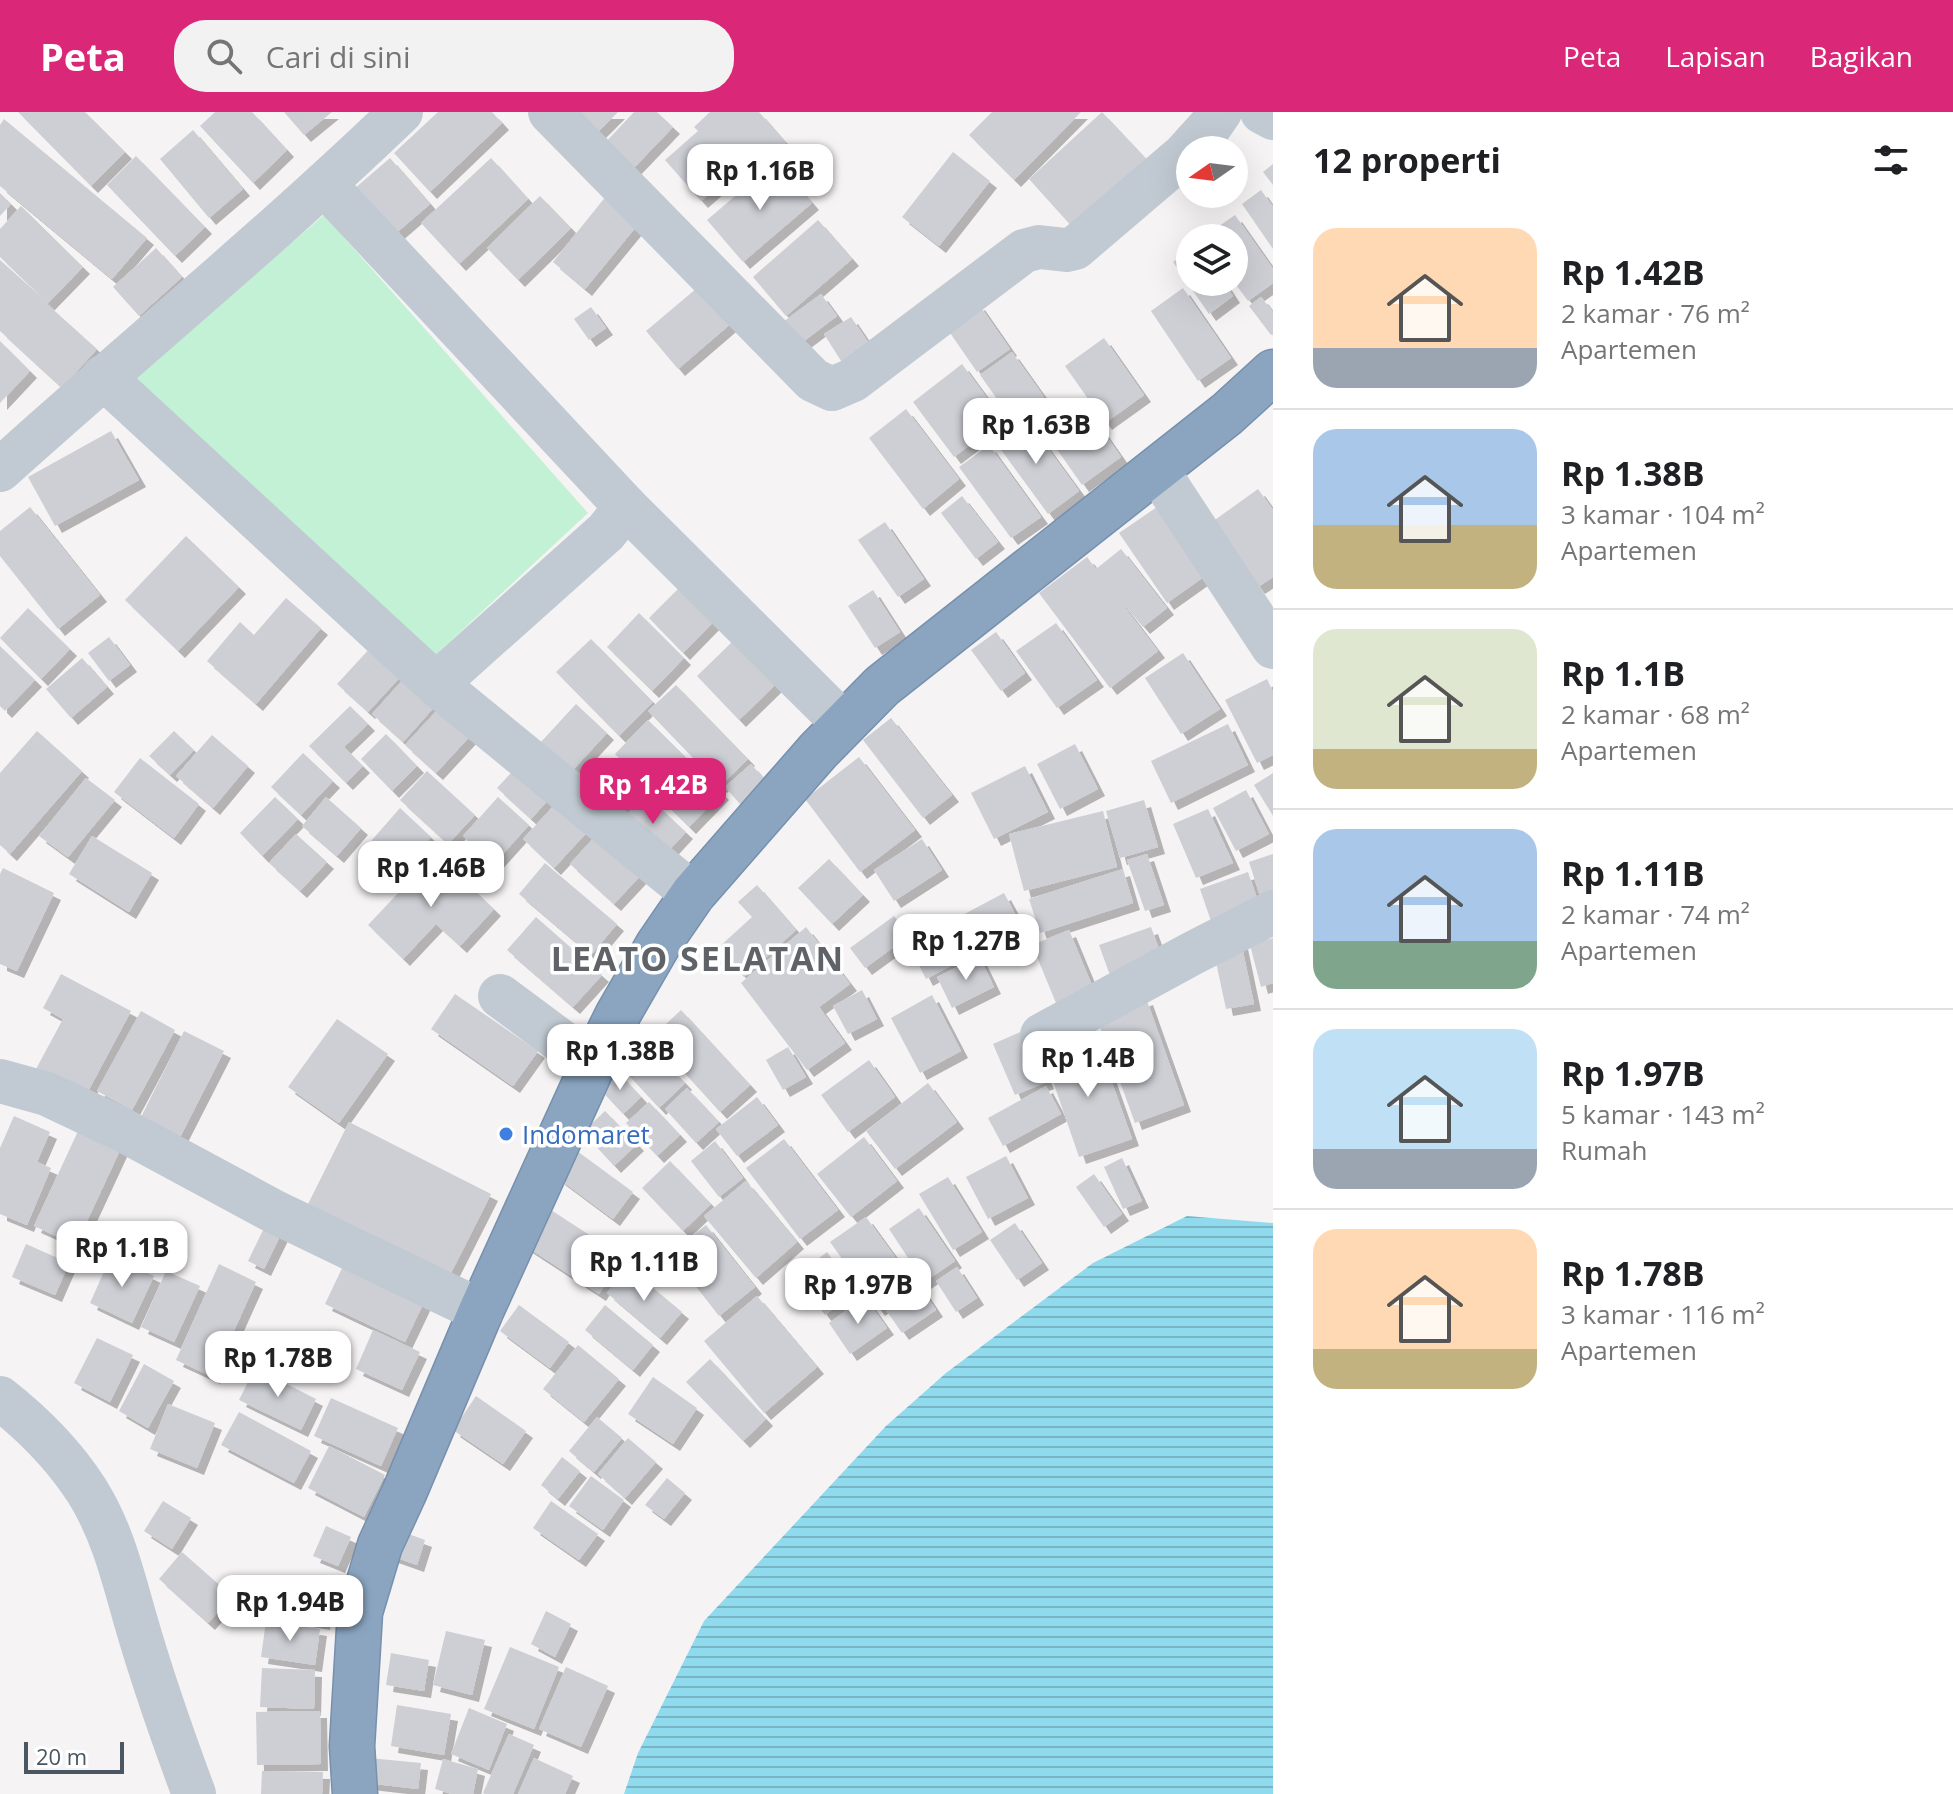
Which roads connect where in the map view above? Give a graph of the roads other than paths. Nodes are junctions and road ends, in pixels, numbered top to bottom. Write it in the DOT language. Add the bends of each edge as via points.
graph roads {
  1 [pos="401,112"];
  2 [pos="550,112"];
  3 [pos="1220,112"];
  4 [pos="1262,112"];
  5 [pos="1273,118"];
  6 [pos="325,185"];
  7 [pos="1273,372"];
  8 [pos="103,377"];
  9 [pos="0,470"];
  10 [pos="1157,470"];
  11 [pos="626,507"];
  12 [pos="1273,647"];
  13 [pos="436,684"];
  14 [pos="844,724"];
  15 [pos="693,894"];
  16 [pos="1273,912"];
  17 [pos="500,996"];
  18 [pos="1042,1035"];
  19 [pos="593,1065"];
  20 [pos="0,1081"];
  21 [pos="481,1311"];
  22 [pos="0,1398"];
  23 [pos="194,1794"];
  24 [pos="355,1794"];
  1 -- 6 [label="street"];
  2 -- 3 [label="street" via="813,380 832,389 853,380 1024,251 1075,248 1184,155"];
  4 -- 5 [label="street"];
  6 -- 8 [label="street"];
  6 -- 11 [label="street"];
  7 -- 10 [label="highway"];
  8 -- 9 [label="street"];
  8 -- 13 [label="street"];
  10 -- 12 [label="street"];
  10 -- 14 [label="highway" via="882,686"];
  11 -- 13 [label="street" via="606,532"];
  11 -- 14 [label="street"];
  13 -- 15 [label="street"];
  14 -- 15 [label="highway"];
  15 -- 19 [label="highway" via="637,980"];
  16 -- 18 [label="street"];
  17 -- 19 [label="street"];
  19 -- 21 [label="highway"];
  20 -- 21 [label="street" via="47,1094 121,1129 275,1212"];
  21 -- 24 [label="highway" via="380,1545 360,1612 352,1746"];
  22 -- 23 [label="street" via="49,1442 107,1528"];
}
